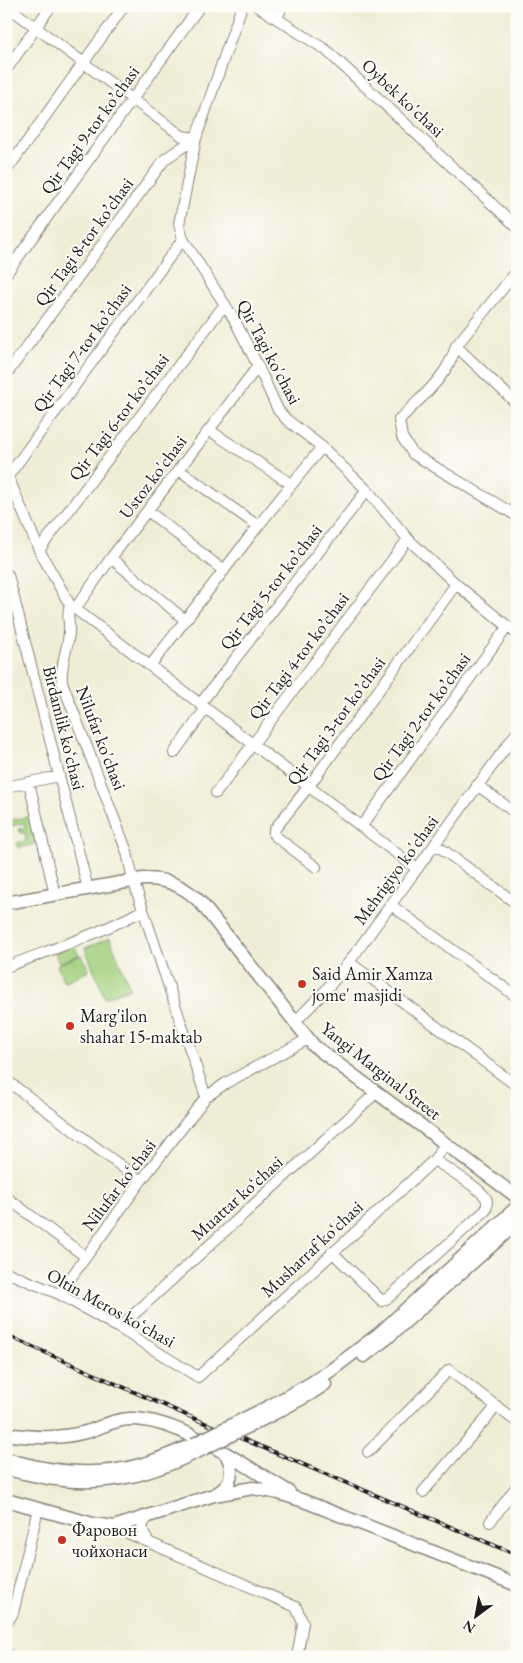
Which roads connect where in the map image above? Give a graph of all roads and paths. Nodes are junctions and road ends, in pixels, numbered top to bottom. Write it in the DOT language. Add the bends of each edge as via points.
graph roads {
  1 [pos="7,6"];
  2 [pos="51,6"];
  3 [pos="124,6"];
  4 [pos="200,6"];
  5 [pos="242,6"];
  6 [pos="257,6"];
  7 [pos="282,6"];
  8 [pos="277,18"];
  9 [pos="37,27"];
  10 [pos="84,62"];
  11 [pos="6,70"];
  12 [pos="132,99"];
  13 [pos="196,138"];
  14 [pos="6,171"];
  15 [pos="517,227"];
  16 [pos="183,239"];
  17 [pos="517,270"];
  18 [pos="6,274"];
  19 [pos="225,304"];
  20 [pos="456,346"];
  21 [pos="258,366"];
  22 [pos="6,375"];
  23 [pos="517,404"];
  24 [pos="209,430"];
  25 [pos="322,446"];
  26 [pos="179,470"];
  27 [pos="7,474"];
  28 [pos="291,484"];
  29 [pos="367,490"];
  30 [pos="148,511"];
  31 [pos="517,516"];
  32 [pos="258,526"];
  33 [pos="408,539"];
  34 [pos="39,550"];
  35 [pos="111,558"];
  36 [pos="224,571"];
  37 [pos="8,576"];
  38 [pos="456,584"];
  39 [pos="73,607"];
  40 [pos="186,620"];
  41 [pos="508,626"];
  42 [pos="517,634"];
  43 [pos="150,666"];
  44 [pos="203,706"];
  45 [pos="517,732"];
  46 [pos="253,743"];
  47 [pos="174,753"];
  48 [pos="59,776"];
  49 [pos="29,782"];
  50 [pos="477,785"];
  51 [pos="308,786"];
  52 [pos="6,787"];
  53 [pos="216,793"];
  54 [pos="517,814"];
  55 [pos="361,827"];
  56 [pos="435,844"];
  57 [pos="316,867"];
  58 [pos="417,869"];
  59 [pos="133,880"];
  60 [pos="88,889"];
  61 [pos="55,894"];
  62 [pos="6,903"];
  63 [pos="517,904"];
  64 [pos="391,905"];
  65 [pos="143,910"];
  66 [pos="349,962"];
  67 [pos="6,966"];
  68 [pos="517,997"];
  69 [pos="295,1022"];
  70 [pos="308,1039"];
  71 [pos="6,1080"];
  72 [pos="517,1086"];
  73 [pos="377,1092"];
  74 [pos="206,1096"];
  75 [pos="446,1143"];
  76 [pos="434,1160"];
  77 [pos="141,1181"];
  78 [pos="6,1197"];
  79 [pos="517,1197"];
  80 [pos="517,1207"];
  81 [pos="517,1223"];
  82 [pos="332,1252"];
  83 [pos="86,1257"];
  84 [pos="6,1272"];
  85 [pos="59,1294"];
  86 [pos="119,1328"];
  87 [pos="198,1377"];
  88 [pos="497,1406"];
  89 [pos="270,1410"];
  90 [pos="517,1422"];
  91 [pos="6,1434"];
  92 [pos="198,1447"];
  93 [pos="368,1452"];
  94 [pos="226,1454"];
  95 [pos="6,1460"];
  96 [pos="6,1469"];
  97 [pos="517,1486"];
  98 [pos="423,1492"];
  99 [pos="214,1495"];
  100 [pos="6,1500"];
  101 [pos="304,1501"];
  102 [pos="38,1509"];
  103 [pos="150,1515"];
  104 [pos="490,1522"];
  105 [pos="114,1527"];
  106 [pos="147,1540"];
  107 [pos="517,1586"];
  108 [pos="6,1624"];
  109 [pos="297,1657"];
  1 -- 9 [label="street"];
  2 -- 9 [label="street"];
  3 -- 10 [label="street"];
  4 -- 12 [label="street, Qir Tagi 9-tor koʼchasi"];
  5 -- 13 [label="street, Qir Tagi ko'chasi"];
  6 -- 8 [label="street, Oybek ko'chasi"];
  7 -- 8 [label="street"];
  8 -- 15 [label="street, Oybek ko'chasi" via="326,50"];
  9 -- 10 [label="street"];
  9 -- 11 [label="street"];
  10 -- 12 [label="street"];
  10 -- 14 [label="street"];
  12 -- 13 [label="street" via="182,136"];
  12 -- 18 [label="street, Qir Tagi 9-tor koʼchasi"];
  13 -- 16 [label="street, Qir Tagi ko'chasi" via="179,224"];
  13 -- 22 [label="street, Qir Tagi 8-tor koʼchasi" via="165,159"];
  16 -- 19 [label="street, Qir Tagi ko'chasi"];
  16 -- 27 [label="street, Qir Tagi 7-tor koʼchasi"];
  17 -- 20 [label="street"];
  19 -- 21 [label="street, Qir Tagi ko'chasi"];
  19 -- 34 [label="street, Qir Tagi 6-tor koʼchasi"];
  20 -- 23 [label="street"];
  20 -- 31 [label="street" via="453,359 439,380 399,420 402,437 412,454"];
  21 -- 24 [label="street, Ustoz ko'chasi"];
  21 -- 25 [label="street, Qir Tagi ko'chasi" via="278,410"];
  24 -- 26 [label="street, Ustoz ko'chasi"];
  24 -- 28 [label="street"];
  25 -- 28 [label="street"];
  25 -- 29 [label="street, Qir Tagi ko'chasi"];
  26 -- 30 [label="street, Ustoz ko'chasi"];
  26 -- 32 [label="street"];
  27 -- 34 [label="street"];
  28 -- 32 [label="street"];
  29 -- 33 [label="street, Qir Tagi ko'chasi"];
  29 -- 44 [label="street, Qir Tagi 5-tor koʼchasi"];
  30 -- 35 [label="street, Ustoz ko'chasi"];
  30 -- 36 [label="street"];
  32 -- 36 [label="street"];
  33 -- 38 [label="street, Qir Tagi ko'chasi"];
  33 -- 46 [label="street, Qir Tagi 4-tor koʼchasi"];
  34 -- 39 [label="street"];
  35 -- 39 [label="street, Ustoz ko'chasi"];
  35 -- 40 [label="street"];
  36 -- 40 [label="street"];
  37 -- 48 [label="street, Birdamlik koʻchasi"];
  38 -- 41 [label="street, Qir Tagi ko'chasi"];
  38 -- 51 [label="street, Qir Tagi 3-tor koʼchasi"];
  39 -- 43 [label="street"];
  39 -- 59 [label="street, Nilufar ko'chasi" via="67,617 69,630 61,669 62,682 127,852"];
  40 -- 43 [label="street"];
  41 -- 42 [label="street, Qir Tagi ko'chasi"];
  41 -- 55 [label="street, Qir Tagi 2-tor koʼchasi"];
  43 -- 44 [label="street"];
  44 -- 46 [label="street"];
  44 -- 47 [label="street, Qir Tagi 5-tor koʼchasi"];
  45 -- 50 [label="street, Mehrigiyo ko'chasi"];
  46 -- 51 [label="street"];
  46 -- 53 [label="street, Qir Tagi 4-tor koʼchasi"];
  48 -- 49 [label="street"];
  48 -- 60 [label="street, Birdamlik koʻchasi"];
  49 -- 52 [label="street"];
  49 -- 61 [label="street"];
  50 -- 54 [label="street"];
  50 -- 56 [label="street, Mehrigiyo ko'chasi"];
  51 -- 55 [label="street"];
  51 -- 57 [label="street, Qir Tagi 3-tor koʼchasi" via="274,830 274,835"];
  55 -- 58 [label="street"];
  56 -- 58 [label="street, Mehrigiyo ko'chasi"];
  56 -- 63 [label="street"];
  58 -- 64 [label="street, Mehrigiyo ko'chasi"];
  59 -- 60 [label="main road, Yangi Marginal Street"];
  59 -- 65 [label="street"];
  59 -- 69 [label="main road, Yangi Marginal Street" via="172,882 195,897"];
  60 -- 61 [label="main road, Yangi Marginal Street"];
  61 -- 62 [label="main road, Yangi Marginal Street"];
  64 -- 66 [label="street, Mehrigiyo ko'chasi"];
  64 -- 68 [label="street"];
  65 -- 67 [label="street" via="90,935"];
  65 -- 74 [label="street"];
  66 -- 69 [label="street, Mehrigiyo ko'chasi"];
  66 -- 72 [label="street"];
  69 -- 70 [label="main road, Yangi Marginal Street"];
  70 -- 73 [label="main road, Yangi Marginal Street"];
  70 -- 74 [label="street, Nilufar koʻchasi"];
  71 -- 77 [label="street"];
  73 -- 75 [label="main road, Yangi Marginal Street"];
  73 -- 86 [label="street, Muattar koʻchasi"];
  74 -- 77 [label="street, Nilufar koʻchasi"];
  75 -- 76 [label="street, Musharraf koʻchasi"];
  75 -- 79 [label="main road, Yangi Marginal Street"];
  76 -- 82 [label="street, Musharraf koʻchasi"];
  76 -- 82 [label="street" via="478,1190 486,1198 486,1210 382,1301"];
  77 -- 83 [label="street, Nilufar koʻchasi"];
  78 -- 83 [label="street"];
  80 -- 89 [label="main road" via="380,1333"];
  81 -- 89 [label="main road" via="349,1368 310,1394"];
  82 -- 87 [label="street, Musharraf koʻchasi"];
  83 -- 85 [label="street, Nilufar koʻchasi"];
  84 -- 85 [label="street, Oltin Meros koʻchasi"];
  85 -- 86 [label="street, Oltin Meros koʻchasi"];
  86 -- 87 [label="street, Oltin Meros koʻchasi"];
  88 -- 90 [label="street"];
  88 -- 93 [label="street" via="449,1370"];
  88 -- 98 [label="street"];
  89 -- 92 [label="main road, bridge"];
  91 -- 94 [label="main road" via="58,1437 131,1419 169,1427"];
  92 -- 95 [label="main road" via="114,1471 61,1472"];
  92 -- 96 [label="main road" via="154,1471 129,1478 55,1479"];
  94 -- 99 [label="main road" via="231,1478 225,1489"];
  94 -- 101 [label="main road"];
  97 -- 104 [label="street"];
  99 -- 101 [label="main road" via="253,1488"];
  99 -- 103 [label="main road"];
  100 -- 102 [label="main road"];
  101 -- 107 [label="main road"];
  102 -- 105 [label="main road"];
  102 -- 108 [label="street" via="13,1613"];
  103 -- 105 [label="main road"];
  103 -- 106 [label="street" via="142,1528"];
  105 -- 106 [label="street"];
  106 -- 109 [label="street" via="296,1607 303,1623"];
}
